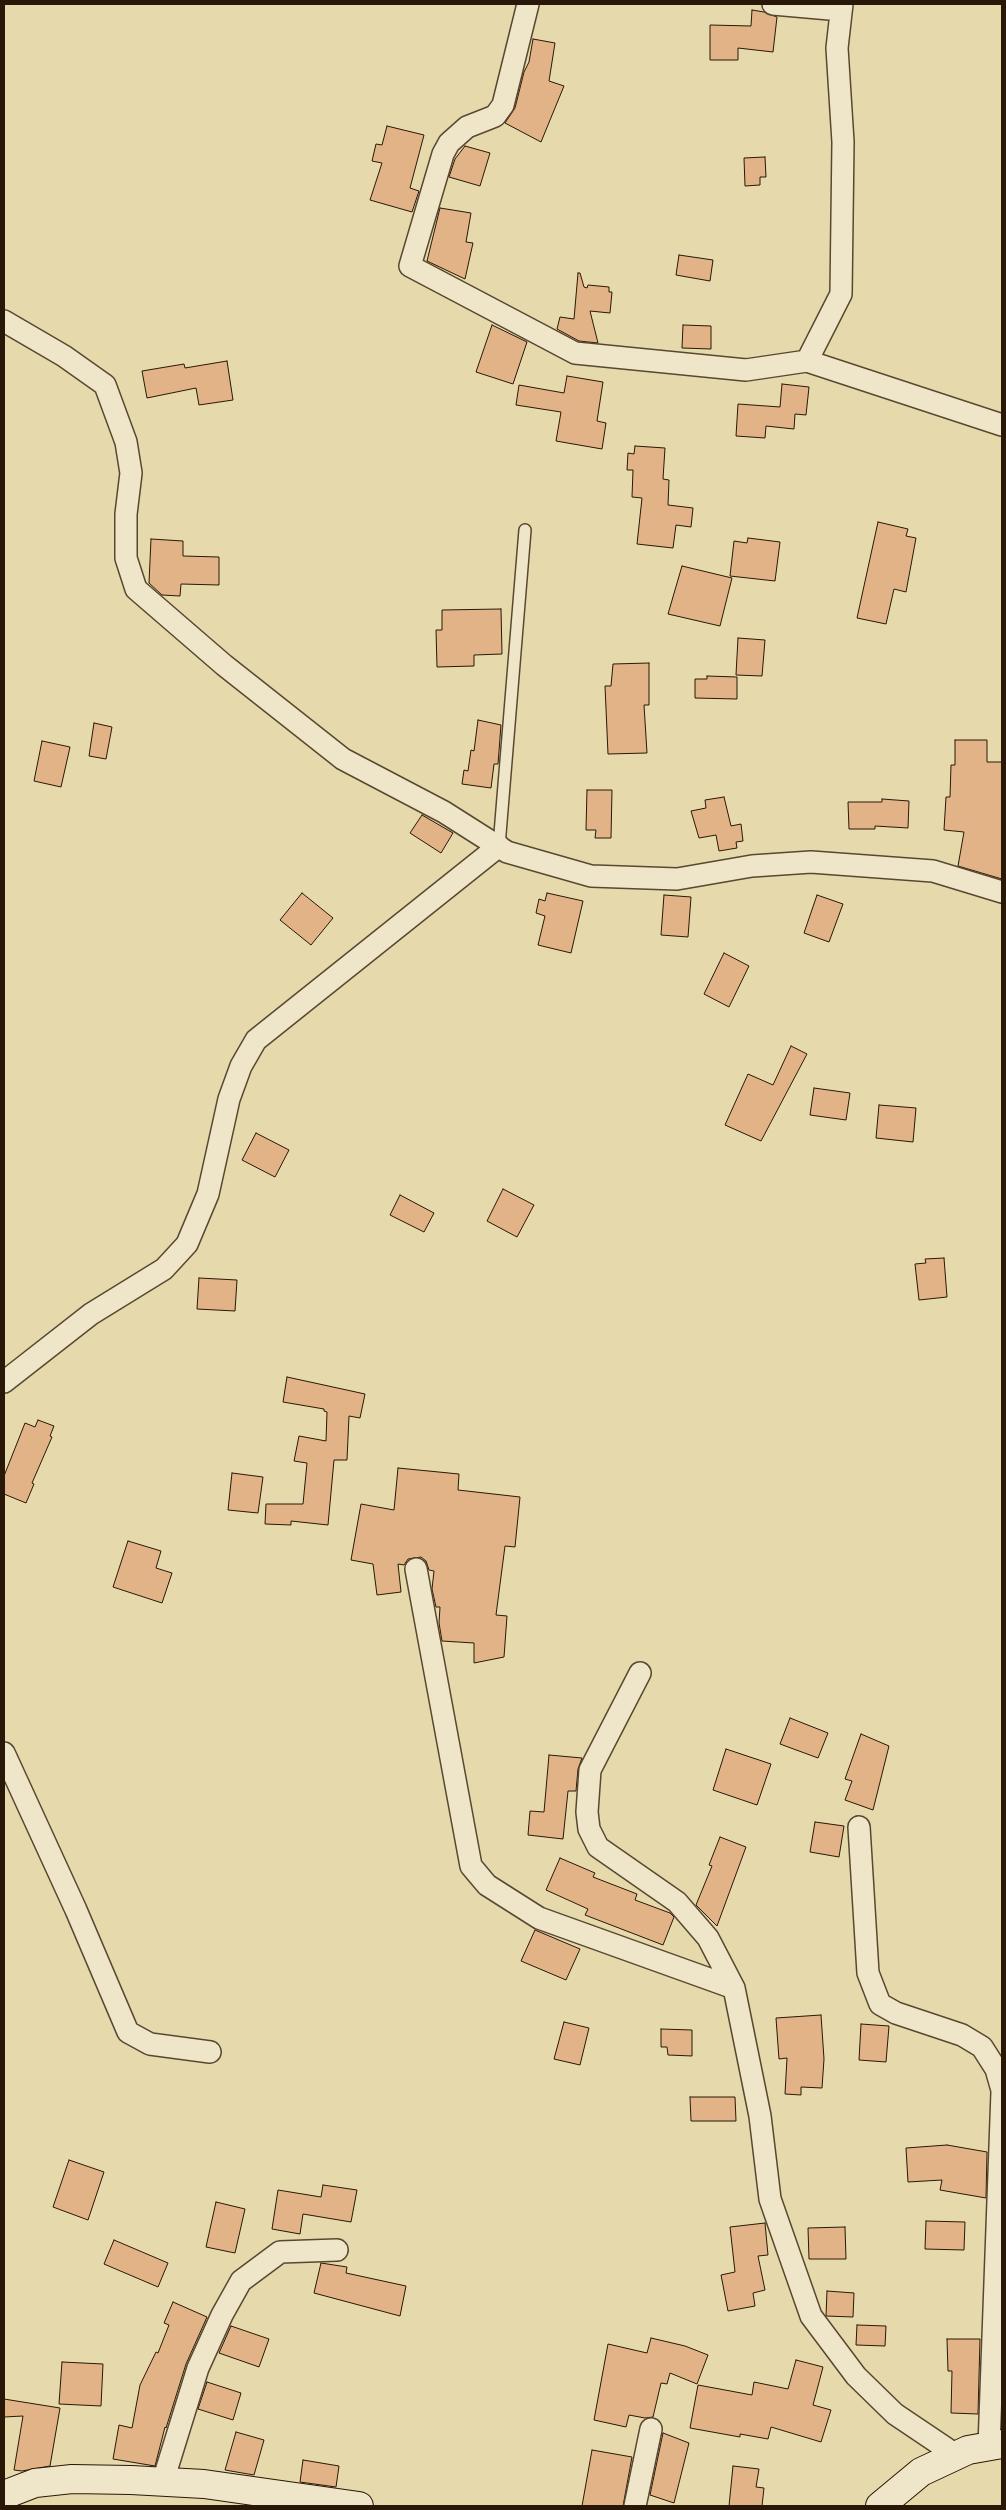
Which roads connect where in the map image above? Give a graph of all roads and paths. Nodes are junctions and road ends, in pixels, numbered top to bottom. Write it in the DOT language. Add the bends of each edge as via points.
graph roads {
  1 [pos="528,4"];
  2 [pos="773,4"];
  3 [pos="841,7"];
  4 [pos="4,321"];
  5 [pos="807,361"];
  6 [pos="1002,425"];
  7 [pos="525,530"];
  8 [pos="499,846"];
  9 [pos="1002,892"];
  10 [pos="4,1382"];
  11 [pos="416,1569"];
  12 [pos="640,1673"];
  13 [pos="4,1754"];
  14 [pos="859,1827"];
  15 [pos="734,1988"];
  16 [pos="210,2052"];
  17 [pos="1002,2091"];
  18 [pos="337,2250"];
  19 [pos="651,2429"];
  20 [pos="995,2445"];
  21 [pos="956,2455"];
  22 [pos="163,2481"];
  23 [pos="4,2494"];
  24 [pos="358,2506"];
  25 [pos="635,2506"];
  26 [pos="880,2506"];
  1 -- 5 [label="street" via="502,105 495,116 467,127 443,154 410,266 575,353 746,370"];
  2 -- 3 [label="street"];
  3 -- 5 [label="street" via="837,48 843,142 841,294"];
  4 -- 8 [label="street" via="64,356 105,385 126,442 131,473 126,514 126,558 136,590 224,666 343,759 444,812"];
  5 -- 6 [label="street"];
  7 -- 8 [label="lane"];
  8 -- 9 [label="street" via="507,852 591,876 677,879 752,866 811,862 933,871"];
  8 -- 10 [label="street" via="256,1040 241,1066 229,1099 208,1194 187,1244 164,1270 91,1314"];
  11 -- 15 [label="street" via="471,1866 487,1885 539,1918"];
  12 -- 15 [label="street" via="590,1770 588,1829 598,1847 677,1902 708,1938"];
  13 -- 16 [label="street" via="128,2032 150,2044"];
  14 -- 17 [label="street" via="868,1973 880,2004 896,2013 962,2034 982,2047 996,2069"];
  15 -- 21 [label="street" via="760,2116 770,2199 811,2316 856,2376 895,2414"];
  17 -- 20 [label="street"];
  18 -- 22 [label="street" via="280,2252 241,2281 198,2368"];
  19 -- 25 [label="street"];
  20 -- 21 [label="street"];
  21 -- 26 [label="street" via="921,2472"];
  22 -- 23 [label="street" via="72,2479 35,2483"];
  22 -- 24 [label="street"];
}
